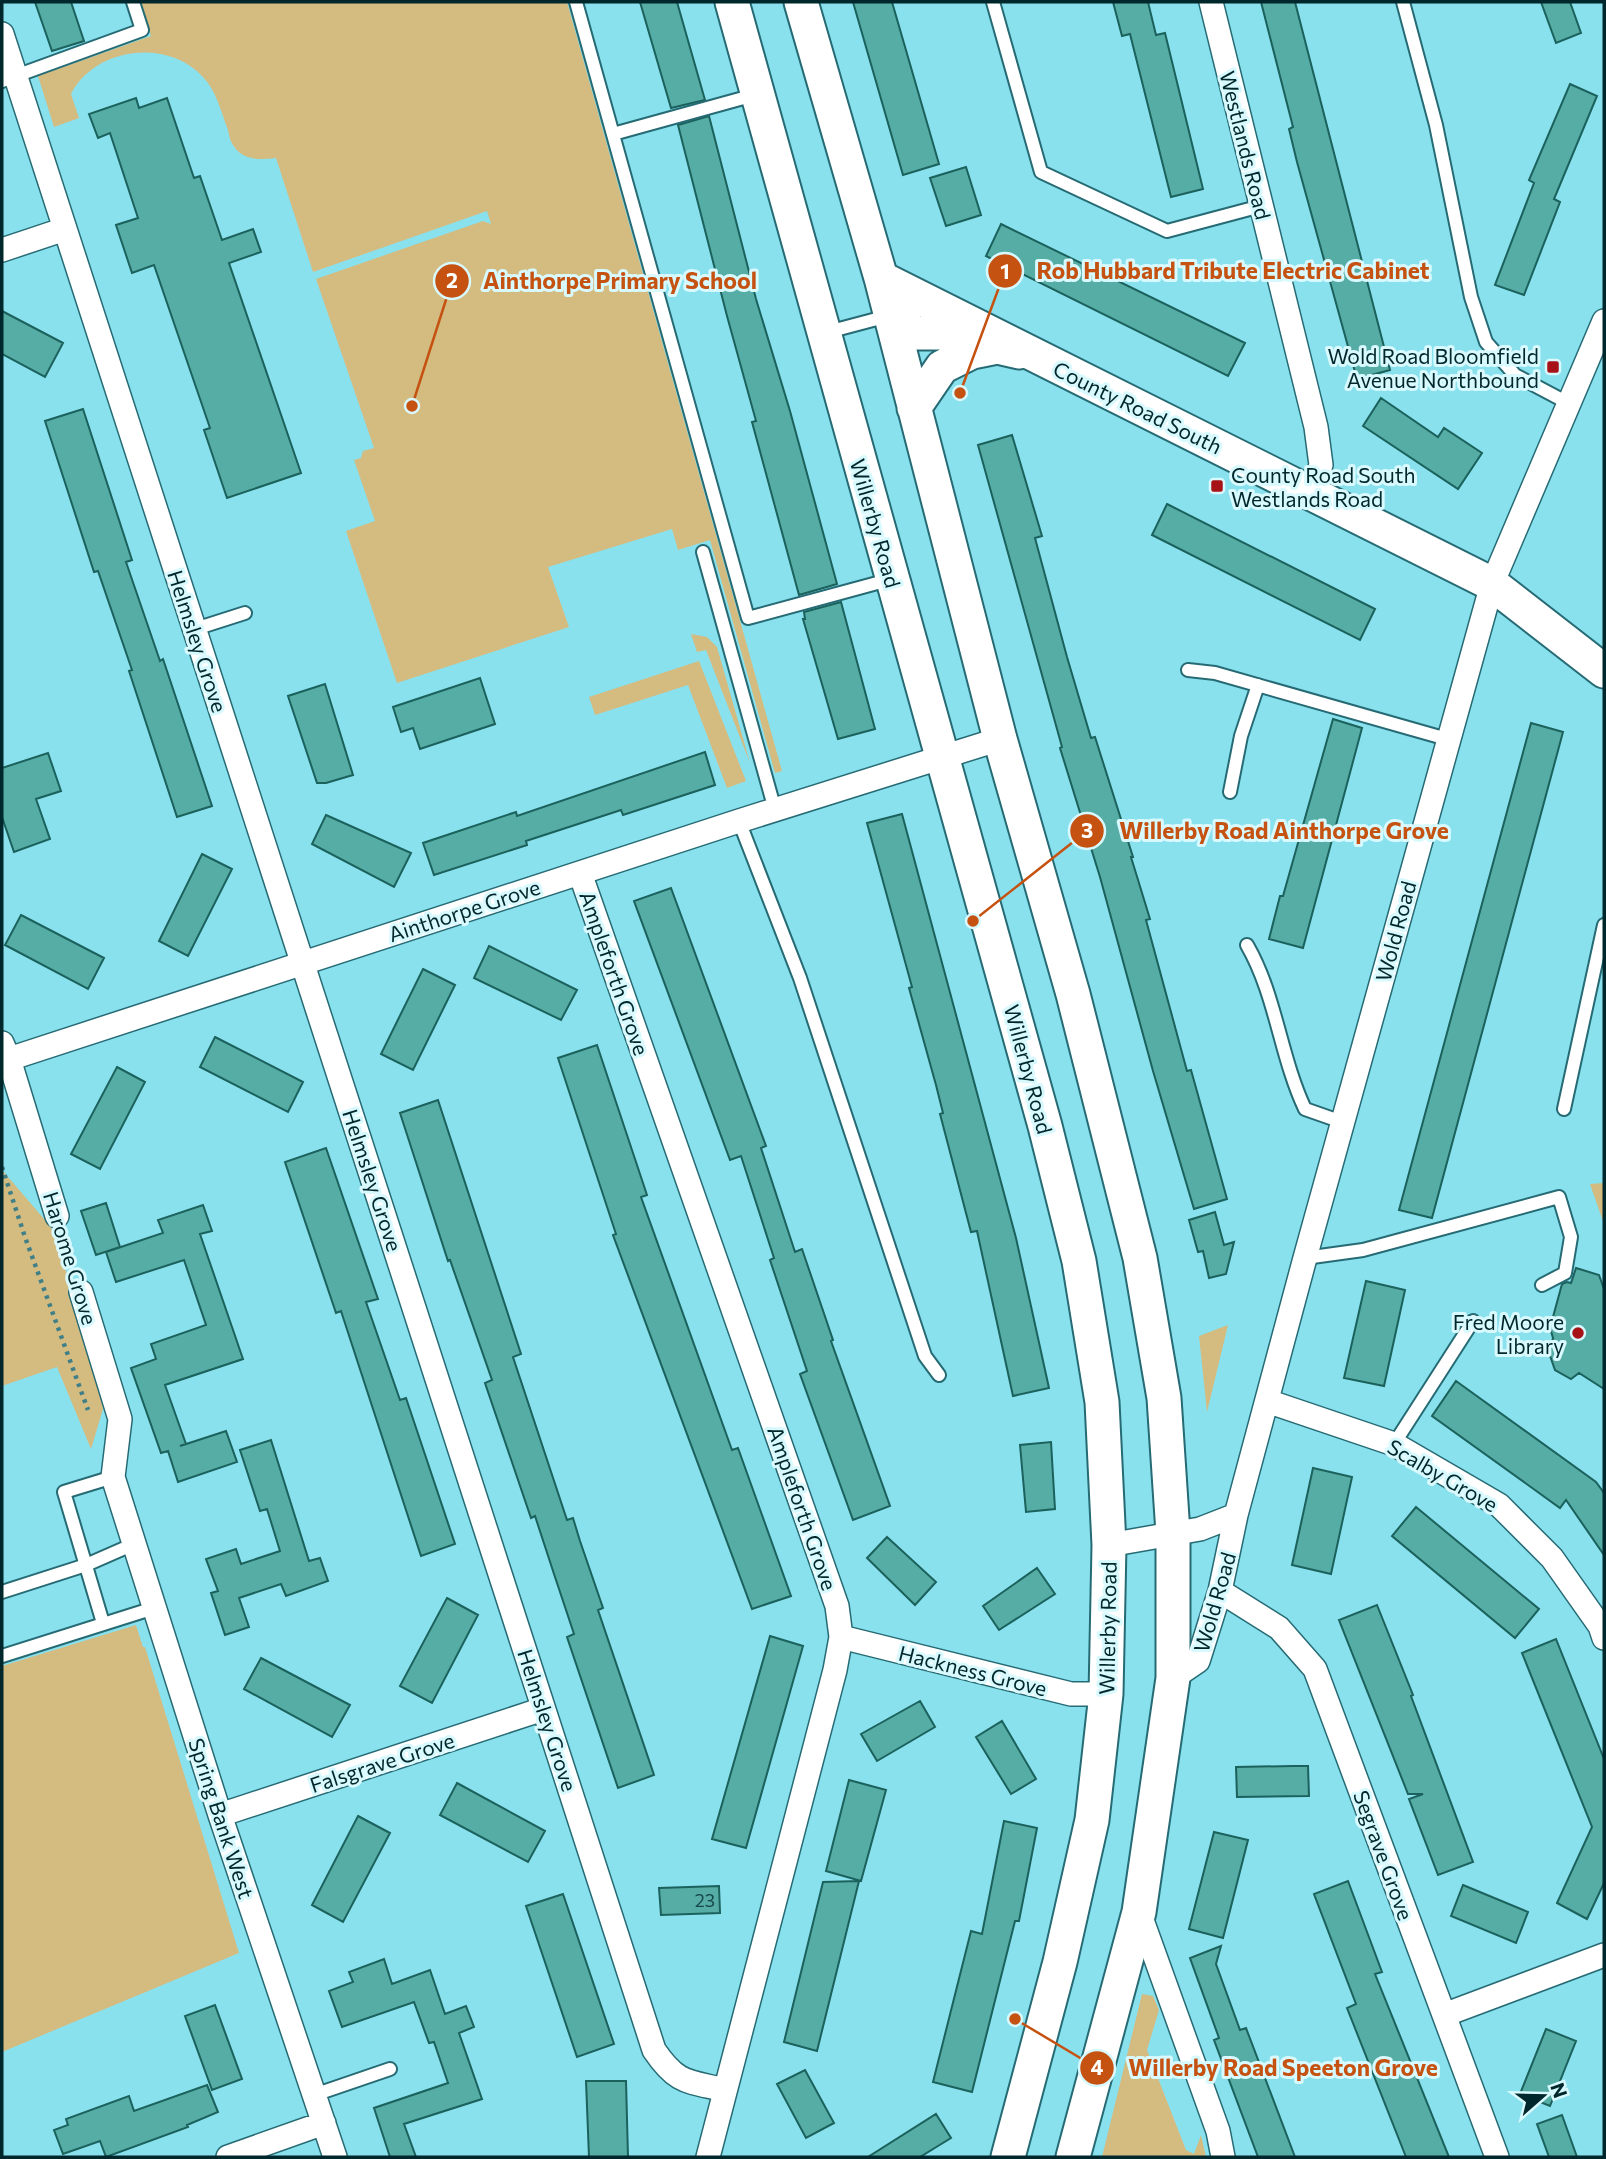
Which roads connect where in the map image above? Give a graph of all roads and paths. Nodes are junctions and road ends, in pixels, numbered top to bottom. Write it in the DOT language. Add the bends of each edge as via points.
graph roads {
  1 [pos="133,2"];
  2 [pos="576,2"];
  3 [pos="732,2"];
  4 [pos="804,2"];
  5 [pos="993,2"];
  6 [pos="1211,2"];
  7 [pos="1403,2"];
  8 [pos="2,34"];
  9 [pos="9,78"];
  10 [pos="758,94"];
  11 [pos="613,134"];
  12 [pos="1261,206"];
  13 [pos="65,229"];
  14 [pos="2,250"];
  15 [pos="881,278"];
  16 [pos="890,315"];
  17 [pos="1604,321"];
  18 [pos="824,333"];
  19 [pos="997,347"];
  20 [pos="1032,354"];
  21 [pos="1568,403"];
  22 [pos="914,408"];
  23 [pos="1311,493"];
  24 [pos="703,552"];
  25 [pos="892,579"];
  26 [pos="1492,584"];
  27 [pos="245,613"];
  28 [pos="195,629"];
  29 [pos="1188,670"];
  30 [pos="1604,671"];
  31 [pos="1258,685"];
  32 [pos="1000,739"];
  33 [pos="1447,739"];
  34 [pos="941,756"];
  35 [pos="1230,792"];
  36 [pos="775,810"];
  37 [pos="739,821"];
  38 [pos="580,873"];
  39 [pos="1604,925"];
  40 [pos="1247,945"];
  41 [pos="303,962"];
  42 [pos="5,1051"];
  43 [pos="1564,1109"];
  44 [pos="1342,1122"];
  45 [pos="2,1167"];
  46 [pos="3,1175"];
  47 [pos="57,1216"];
  48 [pos="1305,1258"];
  49 [pos="1542,1284"];
  50 [pos="81,1292"];
  51 [pos="1473,1321"];
  52 [pos="939,1375"];
  53 [pos="1267,1401"];
  54 [pos="90,1414"];
  55 [pos="1394,1444"];
  56 [pos="113,1477"];
  57 [pos="1236,1515"];
  58 [pos="1173,1533"];
  59 [pos="134,1544"];
  60 [pos="1109,1545"];
  61 [pos="86,1564"];
  62 [pos="1220,1591"];
  63 [pos="2,1592"];
  64 [pos="154,1608"];
  65 [pos="103,1623"];
  66 [pos="841,1637"];
  67 [pos="1604,1638"];
  68 [pos="2,1656"];
  69 [pos="1173,1678"];
  70 [pos="1106,1695"];
  71 [pos="544,1709"];
  72 [pos="220,1815"];
  73 [pos="1139,1912"];
  74 [pos="1604,1955"];
  75 [pos="1444,2015"];
  76 [pos="390,2069"];
  77 [pos="725,2090"];
  78 [pos="314,2095"];
  79 [pos="324,2123"];
  80 [pos="228,2157"];
  81 [pos="335,2157"];
  82 [pos="708,2157"];
  83 [pos="1008,2157"];
  84 [pos="1073,2157"];
  85 [pos="1223,2157"];
  86 [pos="1497,2157"];
  1 -- 9 [label="lane" via="142,30"];
  2 -- 11 [label="lane"];
  3 -- 10 [label="street, Willerby Road"];
  4 -- 15 [label="street"];
  5 -- 12 [label="lane" via="1041,172 1167,231"];
  6 -- 12 [label="street, Westlands Road"];
  7 -- 21 [label="lane" via="1436,125 1471,297 1486,342 1515,375"];
  8 -- 9 [label="street, Helmsley Grove"];
  9 -- 13 [label="street, Helmsley Grove"];
  10 -- 11 [label="lane"];
  10 -- 18 [label="street, Willerby Road"];
  11 -- 25 [label="lane" via="748,618"];
  12 -- 23 [label="street, Westlands Road" via="1316,426 1321,465"];
  13 -- 14 [label="street"];
  13 -- 28 [label="street, Helmsley Grove"];
  15 -- 16 [label="street"];
  15 -- 20 [label="street, County Road South"];
  16 -- 18 [label="lane"];
  16 -- 19 [label="street, County Road South" via="915,333 954,333"];
  16 -- 22 [label="street"];
  17 -- 21 [label="street, Wold Road"];
  18 -- 25 [label="street, Willerby Road"];
  19 -- 20 [label="street, County Road South"];
  19 -- 22 [label="street, County Road South" via="972,352 942,367"];
  20 -- 23 [label="street, County Road South"];
  21 -- 26 [label="street, Wold Road"];
  22 -- 32 [label="street"];
  23 -- 26 [label="street, County Road South"];
  24 -- 36 [label="lane"];
  25 -- 34 [label="street, Willerby Road"];
  26 -- 30 [label="street, County Road South"];
  26 -- 33 [label="street, Wold Road"];
  27 -- 28 [label="lane"];
  28 -- 41 [label="street, Helmsley Grove"];
  29 -- 31 [label="lane"];
  31 -- 33 [label="lane"];
  31 -- 35 [label="lane" via="1241,736"];
  32 -- 34 [label="street, Ainthorpe Grove"];
  32 -- 58 [label="street" via="1073,995 1140,1258 1164,1398"];
  33 -- 44 [label="street, Wold Road"];
  34 -- 36 [label="street, Ainthorpe Grove"];
  34 -- 60 [label="street, Willerby Road" via="1079,1261 1102,1402"];
  36 -- 37 [label="street, Ainthorpe Grove"];
  37 -- 38 [label="street, Ainthorpe Grove"];
  37 -- 52 [label="lane" via="800,978 925,1356"];
  38 -- 41 [label="street, Ainthorpe Grove"];
  38 -- 66 [label="street, Ampleforth Grove" via="837,1606"];
  39 -- 43 [label="lane"];
  40 -- 44 [label="lane" via="1259,966 1305,1109"];
  41 -- 42 [label="street, Ainthorpe Grove"];
  41 -- 71 [label="street, Helmsley Grove"];
  42 -- 47 [label="street, Harome Grove"];
  44 -- 48 [label="street, Wold Road"];
  45 -- 46 [label="path"];
  46 -- 54 [label="path"];
  47 -- 50 [label="path, Harome Grove"];
  48 -- 49 [label="lane" via="1363,1250 1559,1197 1571,1237 1565,1273"];
  48 -- 53 [label="street, Wold Road"];
  50 -- 56 [label="street, Harome Grove" via="120,1419"];
  51 -- 55 [label="lane"];
  53 -- 55 [label="street, Scalby Grove"];
  53 -- 57 [label="street, Wold Road"];
  55 -- 67 [label="street, Scalby Grove" via="1499,1504 1552,1558"];
  56 -- 59 [label="street, Spring Bank West"];
  56 -- 61 [label="lane" via="64,1492"];
  57 -- 58 [label="street, Wold Road" via="1200,1529"];
  57 -- 62 [label="street, Wold Road"];
  58 -- 60 [label="street, Wold Road"];
  58 -- 69 [label="street"];
  59 -- 61 [label="lane"];
  59 -- 64 [label="street, Spring Bank West"];
  60 -- 70 [label="street, Willerby Road"];
  61 -- 63 [label="lane"];
  61 -- 65 [label="lane"];
  62 -- 69 [label="street, Wold Road" via="1198,1661"];
  62 -- 75 [label="street, Segrave Grove" via="1279,1628 1315,1669"];
  64 -- 65 [label="lane"];
  64 -- 72 [label="street, Spring Bank West"];
  65 -- 68 [label="lane"];
  66 -- 70 [label="street, Hackness Grove" via="1070,1694"];
  66 -- 77 [label="street, Ampleforth Grove"];
  69 -- 73 [label="street"];
  70 -- 83 [label="street, Willerby Road" via="1093,1820"];
  71 -- 72 [label="street, Falsgrave Grove"];
  71 -- 77 [label="street, Helmsley Grove" via="654,2050 668,2070 684,2081"];
  72 -- 78 [label="street, Spring Bank West"];
  73 -- 84 [label="street"];
  73 -- 85 [label="street"];
  74 -- 75 [label="street"];
  75 -- 86 [label="street, Segrave Grove"];
  76 -- 78 [label="lane"];
  77 -- 82 [label="street, Ampleforth Grove"];
  78 -- 79 [label="street, Spring Bank West"];
  79 -- 80 [label="street"];
  79 -- 81 [label="street, Spring Bank West"];
}
